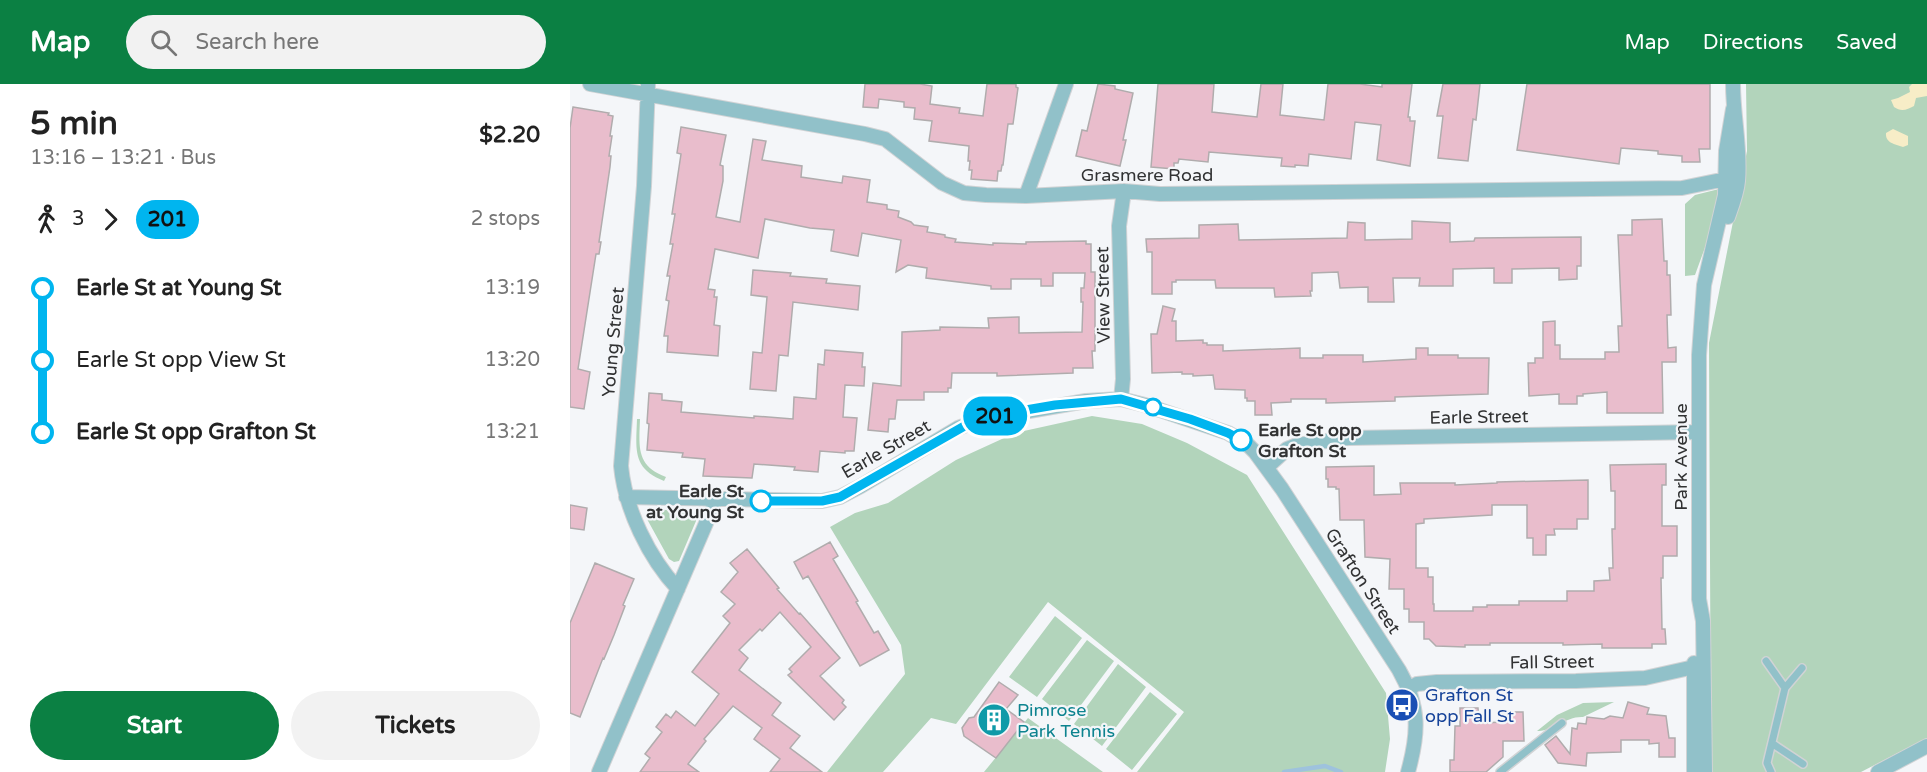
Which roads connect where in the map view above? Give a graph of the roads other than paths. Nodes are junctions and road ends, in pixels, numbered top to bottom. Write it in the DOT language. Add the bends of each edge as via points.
graph roads {
  1 [pos="590,84"];
  2 [pos="1066,84"];
  3 [pos="1733,84"];
  4 [pos="647,89"];
  5 [pos="1733,109"];
  6 [pos="1726,179"];
  7 [pos="1124,191"];
  8 [pos="1026,196"];
  9 [pos="1703,315"];
  10 [pos="1121,399"];
  11 [pos="1699,432"];
  12 [pos="1228,433"];
  13 [pos="1267,467"];
  14 [pos="626,497"];
  15 [pos="716,500"];
  16 [pos="678,589"];
  17 [pos="1699,598"];
  18 [pos="1766,661"];
  19 [pos="1694,667"];
  20 [pos="1802,668"];
  21 [pos="1410,688"];
  22 [pos="1785,688"];
  23 [pos="1562,723"];
  24 [pos="1773,744"];
  25 [pos="1927,746"];
  26 [pos="1803,764"];
  27 [pos="599,772"];
  28 [pos="1408,772"];
  29 [pos="1500,772"];
  30 [pos="1694,772"];
  31 [pos="1705,772"];
  32 [pos="1771,772"];
  33 [pos="1878,772"];
  1 -- 4 [label="street, Grasmere Road"];
  2 -- 8 [label="street"];
  3 -- 5 [label="street, Park Avenue"];
  4 -- 8 [label="street, Grasmere Road" via="865,134 885,140 942,183 964,193"];
  4 -- 14 [label="street, Young Street" via="644,186 622,442"];
  5 -- 6 [label="street, Park Avenue"];
  5 -- 9 [label="street, Park Avenue" via="1739,146 1738,183"];
  6 -- 7 [label="street, Grasmere Road" via="1682,188 1160,194"];
  6 -- 9 [label="street, Park Avenue" via="1704,285"];
  7 -- 8 [label="street, Grasmere Road"];
  7 -- 10 [label="street, View Street" via="1119,226"];
  9 -- 11 [label="street, Park Avenue"];
  10 -- 12 [label="street, Earle Street"];
  10 -- 15 [label="street, Earle Street" via="1055,405 973,422 840,497 809,502"];
  11 -- 13 [label="street, Earle Street" via="1348,438 1297,445"];
  11 -- 17 [label="street, Park Avenue"];
  12 -- 13 [label="street, Grafton Street" via="1256,452"];
  13 -- 21 [label="street, Grafton Street"];
  14 -- 15 [label="street, Earle Street"];
  14 -- 16 [label="street, Young Street" via="653,555"];
  15 -- 16 [label="street"];
  16 -- 27 [label="street"];
  17 -- 19 [label="street, Park Avenue"];
  17 -- 31 [label="street, Park Avenue" via="1703,621"];
  18 -- 22 [label="lane"];
  19 -- 21 [label="street, Fall Street" via="1644,678 1437,682"];
  19 -- 30 [label="street, Park Avenue"];
  20 -- 22 [label="lane"];
  21 -- 28 [label="street, Grafton Street" via="1416,722"];
  22 -- 24 [label="lane"];
  23 -- 29 [label="lane"];
  24 -- 26 [label="lane"];
  24 -- 32 [label="lane" via="1767,763"];
  25 -- 33 [label="street"];
}
